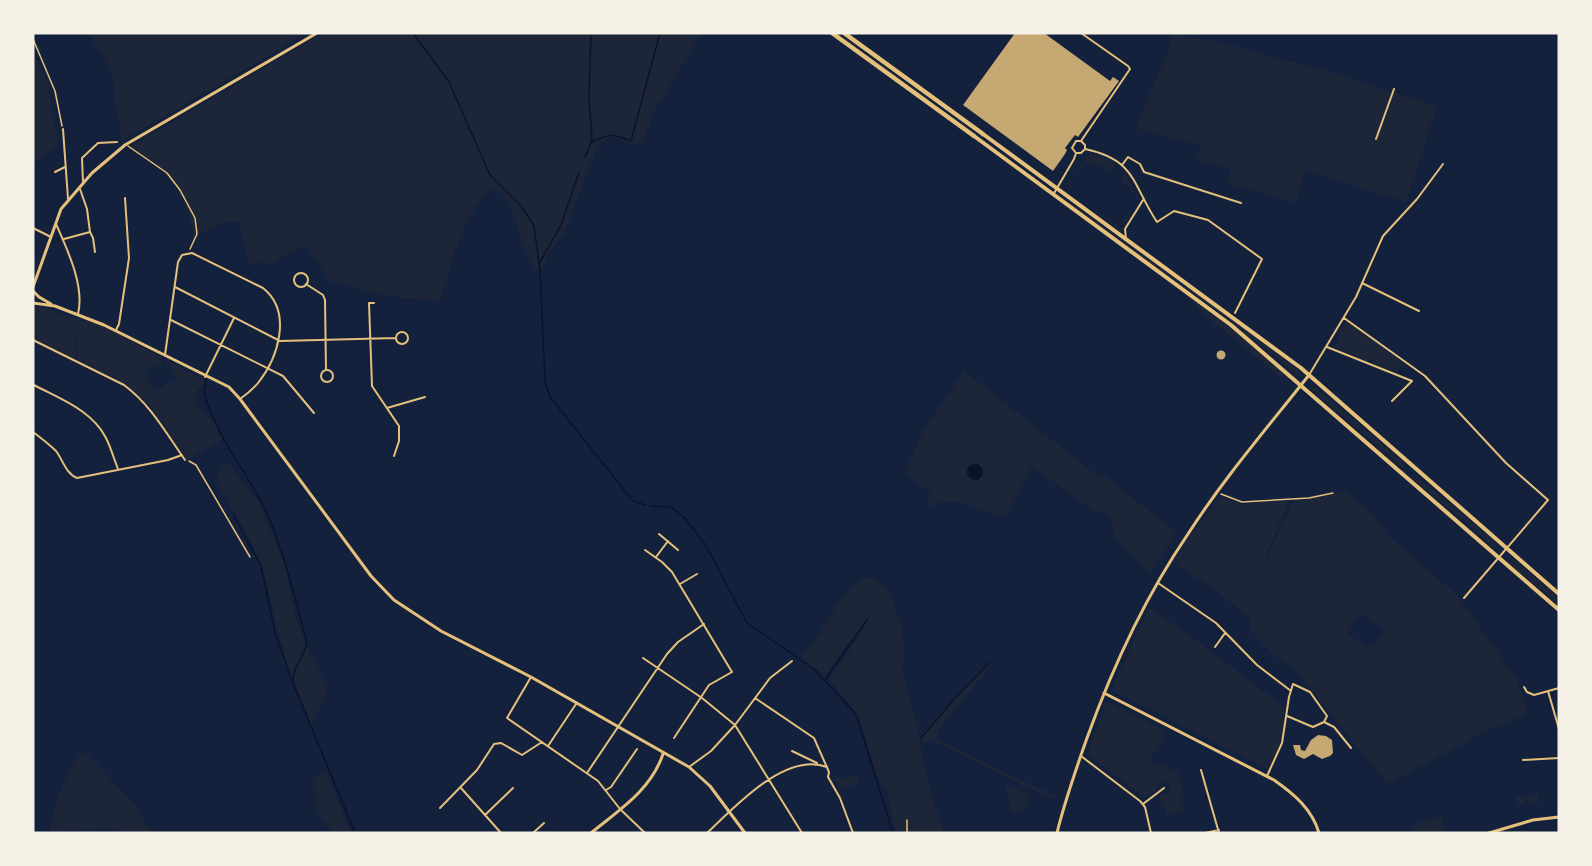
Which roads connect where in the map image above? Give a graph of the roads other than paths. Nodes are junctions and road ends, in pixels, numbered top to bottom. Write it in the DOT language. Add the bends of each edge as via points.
graph roads {
  1 [pos="317,33"];
  2 [pos="832,33"];
  3 [pos="844,33"];
  4 [pos="1081,33"];
  5 [pos="1394,89"];
  6 [pos="63,129"];
  7 [pos="983,134"];
  8 [pos="974,136"];
  9 [pos="1376,140"];
  10 [pos="1082,141"];
  11 [pos="117,142"];
  12 [pos="1085,149"];
  13 [pos="1076,153"];
  14 [pos="1443,164"];
  15 [pos="1122,165"];
  16 [pos="65,167"];
  17 [pos="55,172"];
  18 [pos="83,182"];
  19 [pos="80,186"];
  20 [pos="1057,188"];
  21 [pos="1053,195"];
  22 [pos="125,198"];
  23 [pos="68,199"];
  24 [pos="1143,200"];
  25 [pos="1240,203"];
  26 [pos="56,224"];
  27 [pos="33,228"];
  28 [pos="90,232"];
  29 [pos="51,237"];
  30 [pos="1126,238"];
  31 [pos="63,239"];
  32 [pos="95,252"];
  33 [pos="1362,283"];
  34 [pos="306,284"];
  35 [pos="175,287"];
  36 [pos="34,291"];
  37 [pos="33,303"];
  38 [pos="374,303"];
  39 [pos="55,306"];
  40 [pos="1419,311"];
  41 [pos="1234,313"];
  42 [pos="78,314"];
  43 [pos="235,317"];
  44 [pos="1344,318"];
  45 [pos="171,320"];
  46 [pos="116,330"];
  47 [pos="396,338"];
  48 [pos="370,339"];
  49 [pos="33,340"];
  50 [pos="326,340"];
  51 [pos="279,341"];
  52 [pos="221,344"];
  53 [pos="1327,347"];
  54 [pos="164,357"];
  55 [pos="267,367"];
  56 [pos="326,370"];
  57 [pos="1309,375"];
  58 [pos="206,377"];
  59 [pos="33,380"];
  60 [pos="1302,385"];
  61 [pos="33,386"];
  62 [pos="424,397"];
  63 [pos="240,399"];
  64 [pos="1392,401"];
  65 [pos="387,408"];
  66 [pos="314,413"];
  67 [pos="33,432"];
  68 [pos="182,455"];
  69 [pos="393,456"];
  70 [pos="185,460"];
  71 [pos="118,469"];
  72 [pos="659,534"];
  73 [pos="668,541"];
  74 [pos="1507,548"];
  75 [pos="645,550"];
  76 [pos="678,550"];
  77 [pos="656,557"];
  78 [pos="1499,557"];
  79 [pos="697,574"];
  80 [pos="1158,583"];
  81 [pos="680,584"];
  82 [pos="1559,594"];
  83 [pos="1464,598"];
  84 [pos="1559,610"];
  85 [pos="704,624"];
  86 [pos="1225,633"];
  87 [pos="1215,647"];
  88 [pos="643,658"];
  89 [pos="792,661"];
  90 [pos="659,669"];
  91 [pos="531,677"];
  92 [pos="1524,687"];
  93 [pos="1559,688"];
  94 [pos="1291,691"];
  95 [pos="1548,691"];
  96 [pos="1104,693"];
  97 [pos="702,698"];
  98 [pos="755,698"];
  99 [pos="577,703"];
  100 [pos="1287,716"];
  101 [pos="1324,722"];
  102 [pos="1558,722"];
  103 [pos="735,725"];
  104 [pos="618,728"];
  105 [pos="1559,729"];
  106 [pos="674,738"];
  107 [pos="542,742"];
  108 [pos="548,746"];
  109 [pos="1351,747"];
  110 [pos="637,749"];
  111 [pos="792,751"];
  112 [pos="663,754"];
  113 [pos="1081,756"];
  114 [pos="1559,758"];
  115 [pos="1523,760"];
  116 [pos="817,763"];
  117 [pos="689,767"];
  118 [pos="827,767"];
  119 [pos="1201,770"];
  120 [pos="587,773"];
  121 [pos="1266,776"];
  122 [pos="769,779"];
  123 [pos="461,788"];
  124 [pos="513,788"];
  125 [pos="1164,788"];
  126 [pos="606,790"];
  127 [pos="1143,804"];
  128 [pos="441,808"];
  129 [pos="620,809"];
  130 [pos="729,812"];
  131 [pos="485,815"];
  132 [pos="1559,817"];
  133 [pos="544,823"];
  134 [pos="1219,832"];
  135 [pos="501,833"];
  136 [pos="533,833"];
  137 [pos="591,833"];
  138 [pos="645,833"];
  139 [pos="706,833"];
  140 [pos="745,833"];
  141 [pos="802,833"];
  142 [pos="853,833"];
  143 [pos="1057,833"];
  144 [pos="1151,833"];
  145 [pos="1205,833"];
  146 [pos="1319,833"];
  147 [pos="1489,833"];
  1 -- 18 [label="street" via="125,145"];
  2 -- 8 [label="highway"];
  3 -- 7 [label="highway"];
  4 -- 10 [label="street" via="1130,69"];
  5 -- 9 [label="street"];
  6 -- 16 [label="street"];
  7 -- 20 [label="main road"];
  8 -- 21 [label="main road"];
  10 -- 12 [label="street"];
  10 -- 13 [label="street" via="1074,142 1072,148"];
  11 -- 18 [label="street" via="98,143 82,158"];
  12 -- 13 [label="street"];
  12 -- 15 [label="street"];
  13 -- 20 [label="street"];
  14 -- 33 [label="street" via="1383,236"];
  15 -- 24 [label="street" via="1136,180"];
  15 -- 25 [label="street" via="1128,157 1140,164 1144,172"];
  16 -- 17 [label="street"];
  16 -- 23 [label="street"];
  18 -- 19 [label="street"];
  19 -- 23 [label="street"];
  19 -- 28 [label="street"];
  20 -- 21 [label="street"];
  20 -- 30 [label="main road"];
  21 -- 60 [label="main road" via="1216,312"];
  22 -- 46 [label="street" via="129,258"];
  23 -- 26 [label="street"];
  24 -- 30 [label="street" via="1125,229"];
  24 -- 41 [label="street" via="1157,222 1174,212 1208,220 1262,259"];
  26 -- 29 [label="street"];
  26 -- 31 [label="street"];
  27 -- 29 [label="street"];
  28 -- 31 [label="street"];
  28 -- 32 [label="street"];
  29 -- 36 [label="street"];
  30 -- 57 [label="main road"];
  31 -- 42 [label="street" via="72,261"];
  33 -- 40 [label="street"];
  33 -- 44 [label="street"];
  34 -- 34 [label="street" via="297,285 295,277 304,274"];
  34 -- 50 [label="street" via="323,295"];
  35 -- 43 [label="street"];
  35 -- 45 [label="street"];
  35 -- 51 [label="street" via="179,258 188,252 261,287 271,295 277,310"];
  36 -- 37 [label="street"];
  36 -- 39 [label="street"];
  37 -- 39 [label="street"];
  38 -- 48 [label="street" via="369,303"];
  39 -- 42 [label="street"];
  42 -- 46 [label="street"];
  43 -- 51 [label="street"];
  43 -- 52 [label="street"];
  44 -- 53 [label="street"];
  44 -- 74 [label="street" via="1425,376 1506,463 1548,500"];
  45 -- 52 [label="street"];
  45 -- 54 [label="street"];
  46 -- 54 [label="street"];
  47 -- 47 [label="street" via="403,344 408,339 403,332"];
  47 -- 48 [label="street"];
  48 -- 50 [label="street"];
  48 -- 65 [label="street" via="372,388"];
  49 -- 68 [label="street" via="136,394"];
  50 -- 51 [label="street"];
  50 -- 56 [label="street"];
  51 -- 55 [label="street"];
  52 -- 55 [label="street"];
  52 -- 58 [label="street"];
  53 -- 57 [label="street"];
  53 -- 64 [label="street" via="1412,381"];
  54 -- 58 [label="street"];
  55 -- 63 [label="street" via="259,382"];
  55 -- 66 [label="street" via="285,377"];
  56 -- 56 [label="street" via="321,375 323,381 331,381 333,376"];
  57 -- 60 [label="street"];
  57 -- 74 [label="main road"];
  58 -- 63 [label="street" via="229,387"];
  59 -- 61 [label="street"];
  60 -- 78 [label="main road"];
  60 -- 80 [label="street" via="1187,534"];
  61 -- 71 [label="street" via="91,417 106,438"];
  62 -- 65 [label="street"];
  63 -- 91 [label="street" via="383,590 441,631"];
  65 -- 69 [label="street" via="399,428"];
  67 -- 71 [label="street" via="50,445 74,478"];
  68 -- 70 [label="street"];
  68 -- 71 [label="street"];
  72 -- 73 [label="street"];
  73 -- 76 [label="street"];
  73 -- 77 [label="street"];
  74 -- 78 [label="street"];
  74 -- 82 [label="main road"];
  75 -- 77 [label="street"];
  77 -- 81 [label="street"];
  78 -- 83 [label="street"];
  78 -- 84 [label="main road"];
  79 -- 81 [label="street"];
  80 -- 86 [label="street"];
  80 -- 96 [label="street"];
  81 -- 85 [label="street"];
  85 -- 90 [label="street" via="676,643"];
  85 -- 97 [label="street" via="732,672 709,685"];
  86 -- 87 [label="street"];
  86 -- 94 [label="street"];
  88 -- 90 [label="street"];
  89 -- 98 [label="street" via="770,678"];
  90 -- 97 [label="street"];
  90 -- 104 [label="street"];
  91 -- 99 [label="street"];
  91 -- 107 [label="street" via="507,718"];
  92 -- 95 [label="street" via="1533,695"];
  93 -- 95 [label="street"];
  94 -- 100 [label="street"];
  94 -- 101 [label="street" via="1293,684 1310,692 1325,711"];
  95 -- 102 [label="street"];
  96 -- 113 [label="street"];
  96 -- 121 [label="street"];
  97 -- 103 [label="street"];
  97 -- 106 [label="street"];
  98 -- 103 [label="street"];
  98 -- 118 [label="street" via="814,738"];
  99 -- 104 [label="street"];
  99 -- 108 [label="street"];
  100 -- 101 [label="street" via="1313,727"];
  100 -- 121 [label="street" via="1282,743"];
  101 -- 109 [label="street" via="1334,727"];
  102 -- 105 [label="street"];
  103 -- 117 [label="street" via="711,751"];
  103 -- 122 [label="street"];
  104 -- 112 [label="street"];
  104 -- 120 [label="street"];
  107 -- 108 [label="street"];
  107 -- 123 [label="street" via="522,755 501,743 494,744"];
  108 -- 120 [label="street"];
  110 -- 126 [label="street"];
  111 -- 116 [label="street"];
  112 -- 117 [label="street"];
  112 -- 129 [label="street" via="650,781"];
  113 -- 127 [label="street"];
  113 -- 143 [label="street"];
  114 -- 115 [label="street"];
  116 -- 118 [label="street"];
  116 -- 122 [label="street" via="787,769"];
  117 -- 130 [label="street"];
  118 -- 142 [label="street"];
  119 -- 134 [label="street"];
  120 -- 126 [label="street"];
  121 -- 146 [label="street" via="1297,797"];
  122 -- 130 [label="street"];
  122 -- 141 [label="street"];
  123 -- 128 [label="street"];
  123 -- 131 [label="street"];
  124 -- 131 [label="street"];
  125 -- 127 [label="street"];
  126 -- 129 [label="street"];
  127 -- 144 [label="street"];
  129 -- 137 [label="street"];
  129 -- 138 [label="street"];
  130 -- 139 [label="street"];
  130 -- 140 [label="street"];
  131 -- 135 [label="street"];
  132 -- 147 [label="street"];
  133 -- 136 [label="street"];
  134 -- 145 [label="street"];
}
